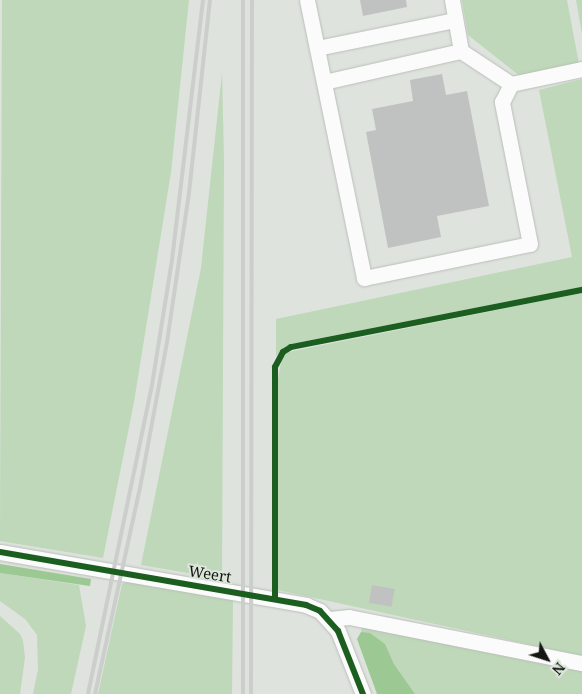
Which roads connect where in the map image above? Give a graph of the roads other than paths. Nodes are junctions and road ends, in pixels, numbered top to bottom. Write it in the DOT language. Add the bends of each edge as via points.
graph roads {
  1 [pos="306,0"];
  2 [pos="452,0"];
  3 [pos="455,20"];
  4 [pos="316,48"];
  5 [pos="461,51"];
  6 [pos="582,69"];
  7 [pos="324,82"];
  8 [pos="511,84"];
  9 [pos="0,552"];
  10 [pos="330,619"];
  11 [pos="582,663"];
  12 [pos="364,694"];
  1 -- 4 [label="street"];
  2 -- 3 [label="street"];
  3 -- 4 [label="street"];
  3 -- 5 [label="street"];
  4 -- 7 [label="street"];
  5 -- 7 [label="street"];
  5 -- 8 [label="street"];
  6 -- 8 [label="street"];
  7 -- 8 [label="street" via="364,278 530,244 502,102"];
  9 -- 10 [label="street, Weert" via="275,597 306,605"];
  10 -- 11 [label="street" via="349,617"];
  10 -- 12 [label="street, Weert" via="343,641"];
}
